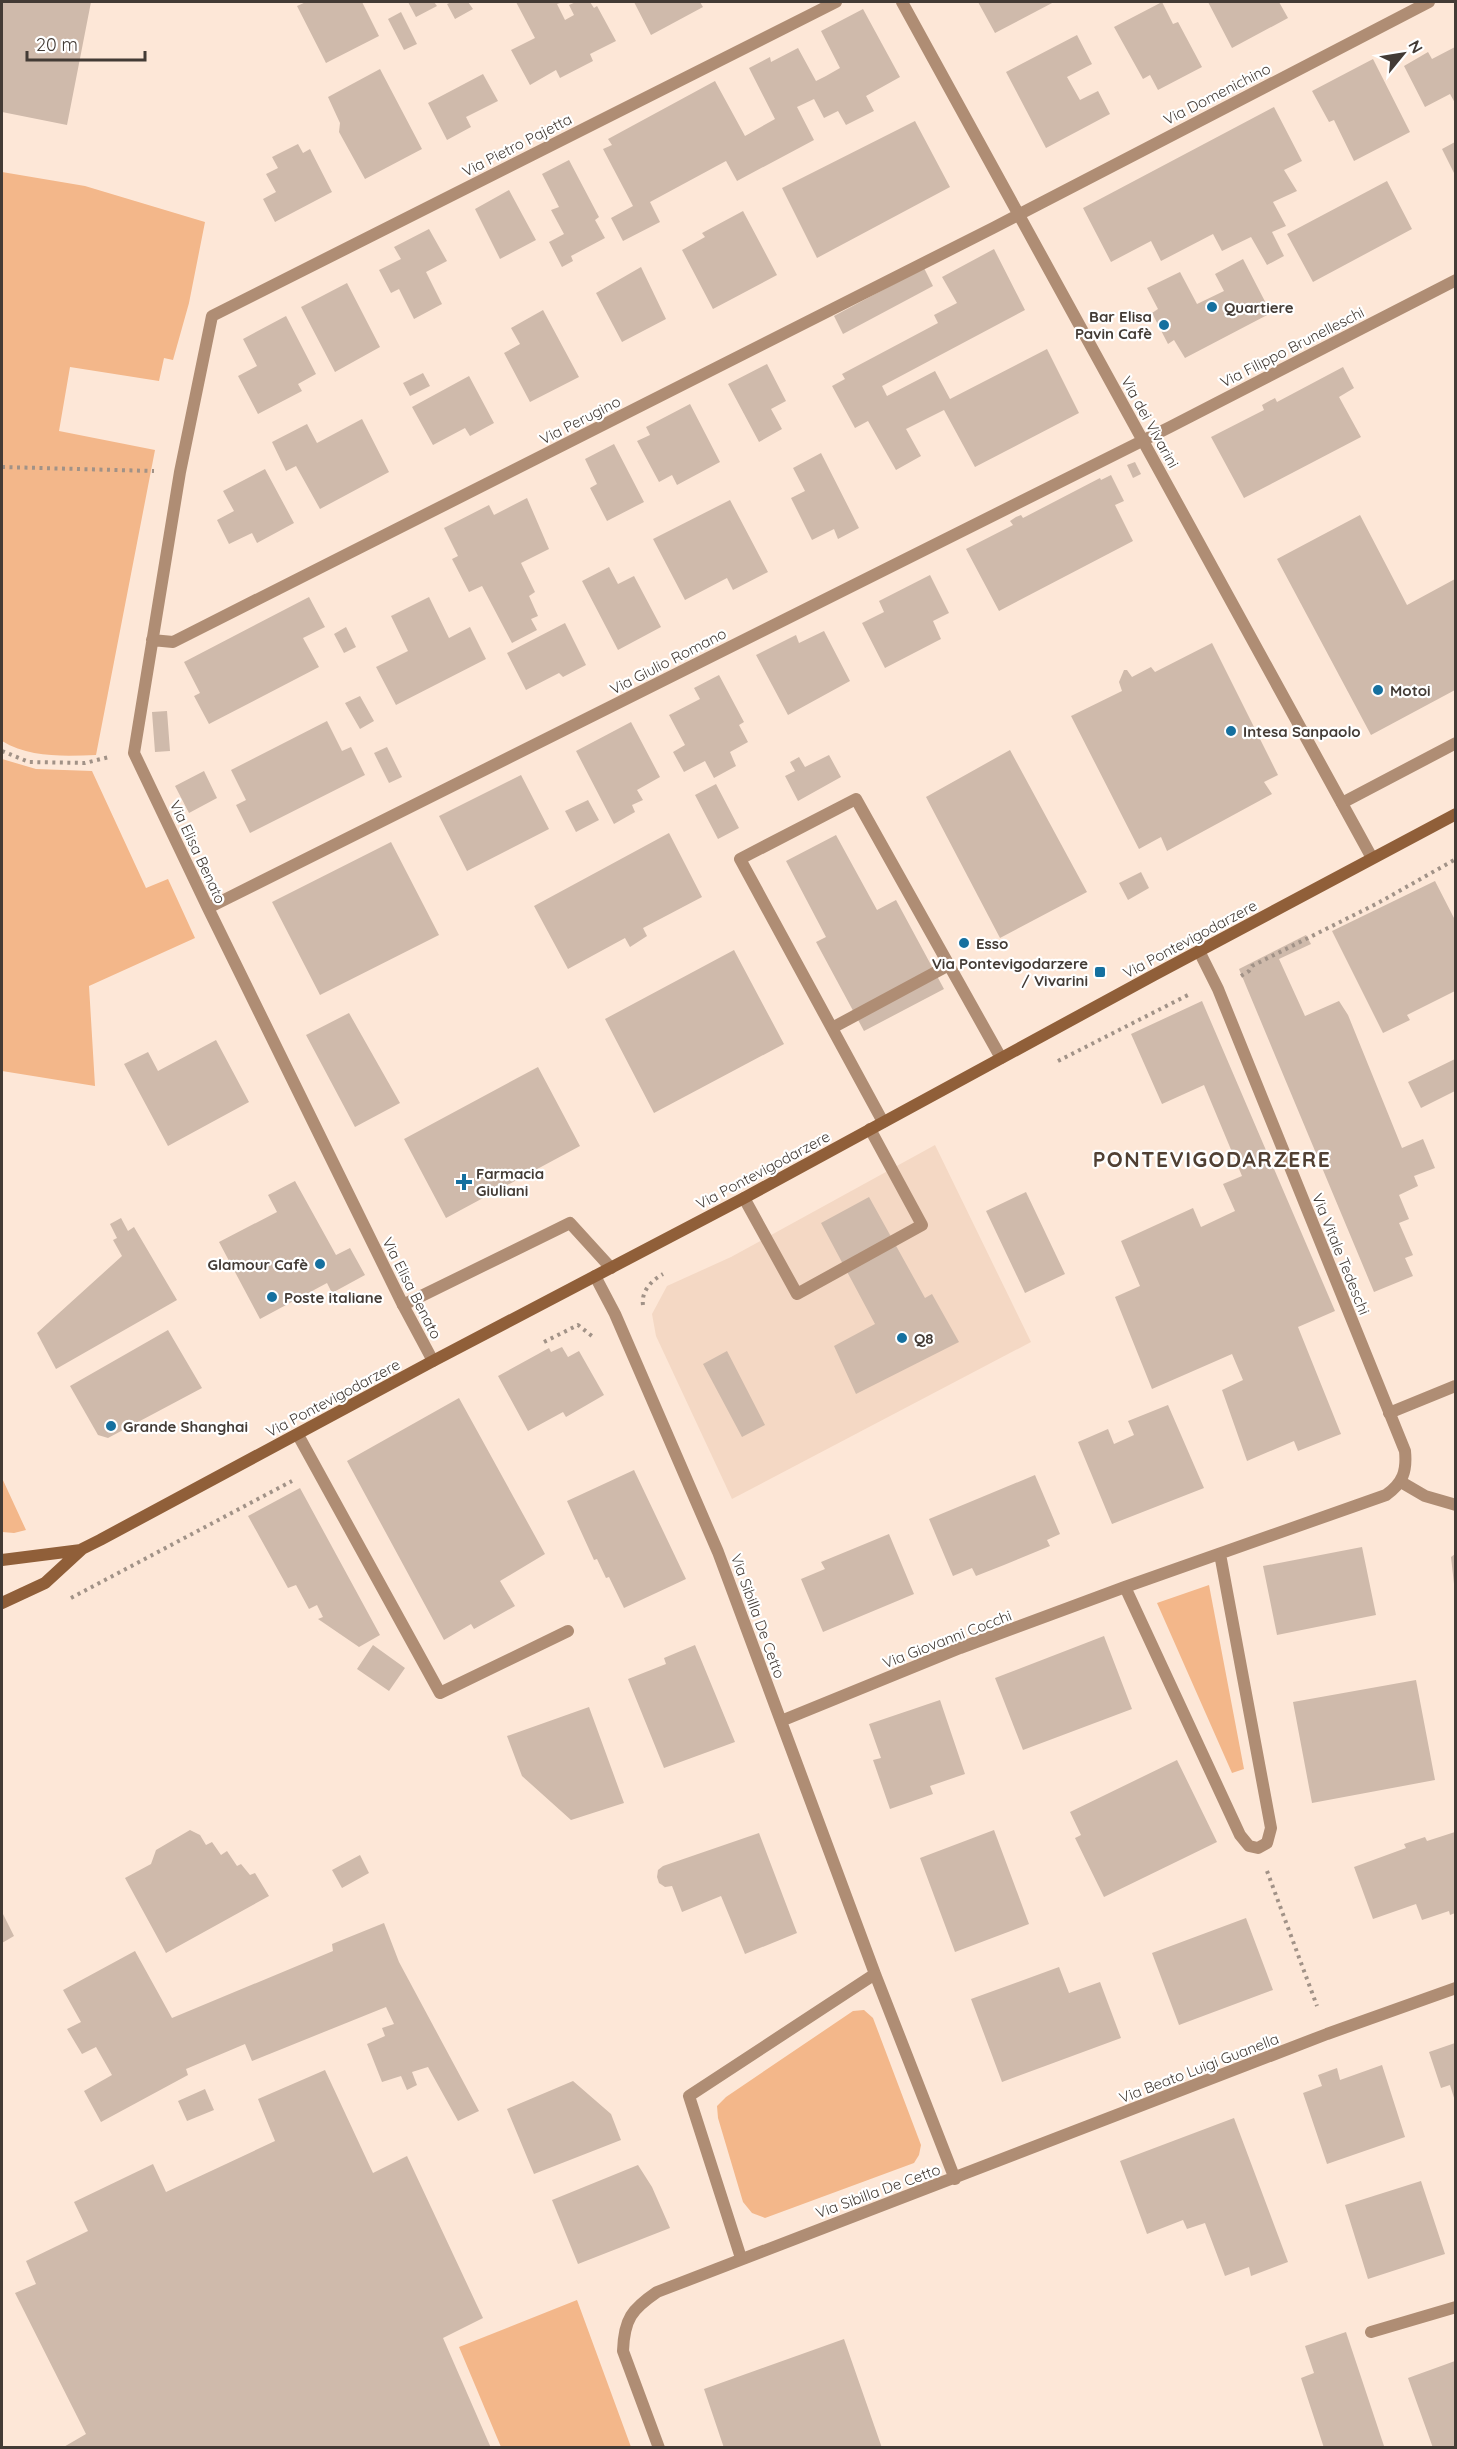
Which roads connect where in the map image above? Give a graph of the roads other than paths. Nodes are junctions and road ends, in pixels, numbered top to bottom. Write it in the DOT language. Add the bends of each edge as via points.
graph roads {
  1 [pos="836,2"];
  2 [pos="902,2"];
  3 [pos="1429,2"];
  4 [pos="1018,214"];
  5 [pos="1455,280"];
  6 [pos="1143,440"];
  7 [pos="152,640"];
  8 [pos="1455,743"];
  9 [pos="1342,803"];
  10 [pos="1455,814"];
  11 [pos="1372,858"];
  12 [pos="207,908"];
  13 [pos="1199,951"];
  14 [pos="949,965"];
  15 [pos="832,1028"];
  16 [pos="1001,1058"];
  17 [pos="883,1122"];
  18 [pos="870,1129"];
  19 [pos="744,1198"];
  20 [pos="611,1268"];
  21 [pos="595,1276"];
  22 [pos="403,1305"];
  23 [pos="433,1361"];
  24 [pos="1455,1386"];
  25 [pos="1389,1413"];
  26 [pos="298,1435"];
  27 [pos="1401,1482"];
  28 [pos="1455,1505"];
  29 [pos="82,1550"];
  30 [pos="1220,1554"];
  31 [pos="2,1560"];
  32 [pos="1125,1587"];
  33 [pos="2,1603"];
  34 [pos="568,1631"];
  35 [pos="781,1721"];
  36 [pos="875,1974"];
  37 [pos="1455,1988"];
  38 [pos="955,2179"];
  39 [pos="741,2258"];
  40 [pos="1455,2307"];
  41 [pos="1371,2332"];
  42 [pos="659,2448"];
  1 -- 7 [label="street, Via Pietro Pajetta" via="212,316 180,472"];
  2 -- 4 [label="street, Via dei Vivarini"];
  3 -- 4 [label="street, Via Domenichino"];
  4 -- 6 [label="street, Via dei Vivarini"];
  4 -- 7 [label="street, Via Perugino" via="172,642"];
  5 -- 6 [label="street, Via Filippo Brunelleschi"];
  6 -- 9 [label="street, Via dei Vivarini"];
  6 -- 12 [label="street, Via Giulio Romano"];
  7 -- 12 [label="street, Via Elisa Benato" via="134,753"];
  8 -- 9 [label="street"];
  9 -- 11 [label="street, Via dei Vivarini"];
  10 -- 11 [label="main road, Via Pontevigodarzere"];
  11 -- 13 [label="main road, Via Pontevigodarzere"];
  12 -- 22 [label="street, Via Elisa Benato"];
  13 -- 16 [label="main road, Via Pontevigodarzere"];
  13 -- 25 [label="street, Via Vitale Tedeschi" via="1218,989"];
  14 -- 15 [label="street"];
  14 -- 15 [label="street" via="856,799 740,859"];
  14 -- 16 [label="street"];
  15 -- 17 [label="street"];
  16 -- 17 [label="main road, Via Pontevigodarzere"];
  17 -- 18 [label="main road, Via Pontevigodarzere"];
  18 -- 19 [label="main road, Via Pontevigodarzere"];
  18 -- 19 [label="street" via="922,1225 849,1265 796,1294"];
  19 -- 20 [label="main road, Via Pontevigodarzere"];
  20 -- 21 [label="main road, Via Pontevigodarzere"];
  20 -- 22 [label="street" via="570,1223"];
  21 -- 23 [label="main road, Via Pontevigodarzere"];
  21 -- 35 [label="street, Via Sibilla De Cetto" via="718,1552"];
  22 -- 23 [label="street, Via Elisa Benato"];
  23 -- 26 [label="main road, Via Pontevigodarzere"];
  24 -- 25 [label="street"];
  25 -- 27 [label="street, Via Vitale Tedeschi" via="1406,1451 1407,1468"];
  26 -- 29 [label="main road, Via Pontevigodarzere"];
  26 -- 34 [label="street" via="440,1693"];
  27 -- 28 [label="street" via="1425,1496"];
  27 -- 30 [label="street, Via Giovanni Cocchi" via="1386,1495"];
  29 -- 31 [label="main road, Via Pontevigodarzere"];
  29 -- 33 [label="main road, Via Pontevigodarzere" via="45,1583"];
  30 -- 32 [label="street, Via Giovanni Cocchi"];
  30 -- 32 [label="street" via="1271,1828 1267,1843 1258,1848 1249,1846 1240,1835"];
  32 -- 35 [label="street, Via Giovanni Cocchi" via="960,1648"];
  35 -- 36 [label="street, Via Sibilla De Cetto"];
  36 -- 38 [label="street, Via Sibilla De Cetto"];
  36 -- 39 [label="street" via="689,2096"];
  37 -- 38 [label="street, Via Beato Luigi Guanella"];
  38 -- 39 [label="street, Via Sibilla De Cetto"];
  39 -- 42 [label="street, Via Sibilla De Cetto" via="657,2292 628,2319 623,2350"];
  40 -- 41 [label="street"];
}
